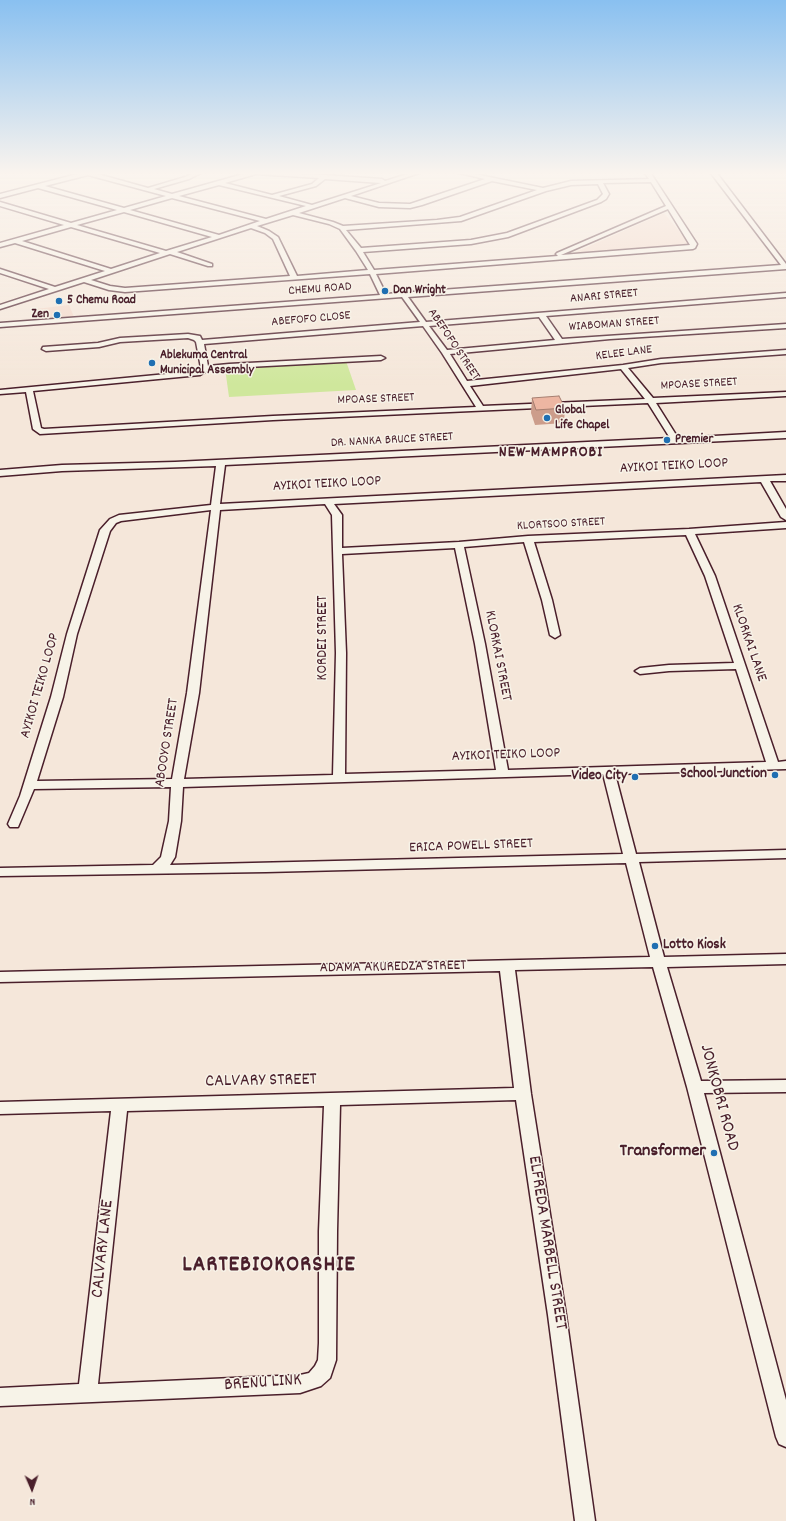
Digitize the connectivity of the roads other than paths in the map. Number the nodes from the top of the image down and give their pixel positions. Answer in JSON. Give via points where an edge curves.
{"nodes":[{"id":1,"x":22,"y":243,"type":"edge"},
{"id":2,"x":134,"y":243,"type":"edge"},
{"id":3,"x":197,"y":243,"type":"edge"},
{"id":4,"x":278,"y":243,"type":"edge"},
{"id":5,"x":354,"y":243,"type":"edge"},
{"id":6,"x":457,"y":243,"type":"edge"},
{"id":7,"x":584,"y":243,"type":"edge"},
{"id":8,"x":693,"y":243,"type":"edge"},
{"id":9,"x":767,"y":243,"type":"edge"},
{"id":10,"x":359,"y":250,"type":"junction"},
{"id":11,"x":168,"y":253,"type":"junction"},
{"id":12,"x":549,"y":258,"type":"junction"},
{"id":13,"x":210,"y":265,"type":"dead end"},
{"id":14,"x":785,"y":267,"type":"edge"},
{"id":15,"x":0,"y":271,"type":"edge"},
{"id":16,"x":111,"y":271,"type":"junction"},
{"id":17,"x":372,"y":272,"type":"junction"},
{"id":18,"x":294,"y":277,"type":"junction"},
{"id":19,"x":84,"y":280,"type":"junction"},
{"id":20,"x":55,"y":289,"type":"junction"},
{"id":21,"x":786,"y":295,"type":"edge"},
{"id":22,"x":404,"y":296,"type":"junction"},
{"id":23,"x":384,"y":297,"type":"junction"},
{"id":24,"x":0,"y":307,"type":"edge"},
{"id":25,"x":541,"y":314,"type":"junction"},
{"id":26,"x":423,"y":323,"type":"junction"},
{"id":27,"x":0,"y":325,"type":"edge"},
{"id":28,"x":786,"y":326,"type":"edge"},
{"id":29,"x":560,"y":341,"type":"junction"},
{"id":30,"x":200,"y":342,"type":"junction"},
{"id":31,"x":46,"y":349,"type":"dead end"},
{"id":32,"x":445,"y":352,"type":"junction"},
{"id":33,"x":786,"y":352,"type":"edge"},
{"id":34,"x":382,"y":358,"type":"dead end"},
{"id":35,"x":623,"y":367,"type":"junction"},
{"id":36,"x":205,"y":369,"type":"junction"},
{"id":37,"x":465,"y":384,"type":"junction"},
{"id":38,"x":29,"y":390,"type":"junction"},
{"id":39,"x":0,"y":392,"type":"edge"},
{"id":40,"x":786,"y":394,"type":"edge"},
{"id":41,"x":651,"y":401,"type":"junction"},
{"id":42,"x":481,"y":409,"type":"junction"},
{"id":43,"x":786,"y":435,"type":"edge"},
{"id":44,"x":676,"y":441,"type":"junction"},
{"id":45,"x":221,"y":462,"type":"junction"},
{"id":46,"x":0,"y":473,"type":"edge"},
{"id":47,"x":786,"y":478,"type":"edge"},
{"id":48,"x":764,"y":479,"type":"junction"},
{"id":49,"x":328,"y":502,"type":"junction"},
{"id":50,"x":215,"y":507,"type":"junction"},
{"id":51,"x":786,"y":517,"type":"edge"},
{"id":52,"x":786,"y":525,"type":"edge"},
{"id":53,"x":689,"y":532,"type":"junction"},
{"id":54,"x":528,"y":539,"type":"junction"},
{"id":55,"x":459,"y":545,"type":"junction"},
{"id":56,"x":337,"y":551,"type":"junction"},
{"id":57,"x":555,"y":635,"type":"dead end"},
{"id":58,"x":740,"y":666,"type":"junction"},
{"id":59,"x":640,"y":671,"type":"dead end"},
{"id":60,"x":773,"y":765,"type":"junction"},
{"id":61,"x":786,"y":765,"type":"edge"},
{"id":62,"x":608,"y":770,"type":"junction"},
{"id":63,"x":502,"y":773,"type":"junction"},
{"id":64,"x":339,"y":777,"type":"junction"},
{"id":65,"x":177,"y":783,"type":"junction"},
{"id":66,"x":29,"y":785,"type":"junction"},
{"id":67,"x":14,"y":824,"type":"dead end"},
{"id":68,"x":786,"y":854,"type":"edge"},
{"id":69,"x":632,"y":858,"type":"junction"},
{"id":70,"x":156,"y":869,"type":"junction"},
{"id":71,"x":0,"y":872,"type":"edge"},
{"id":72,"x":786,"y":959,"type":"edge"},
{"id":73,"x":658,"y":961,"type":"junction"},
{"id":74,"x":507,"y":966,"type":"junction"},
{"id":75,"x":0,"y":977,"type":"edge"},
{"id":76,"x":786,"y":1086,"type":"edge"},
{"id":77,"x":696,"y":1087,"type":"junction"},
{"id":78,"x":523,"y":1094,"type":"junction"},
{"id":79,"x":332,"y":1100,"type":"junction"},
{"id":80,"x":120,"y":1105,"type":"junction"},
{"id":81,"x":0,"y":1108,"type":"edge"},
{"id":82,"x":88,"y":1392,"type":"junction"},
{"id":83,"x":0,"y":1397,"type":"edge"},
{"id":84,"x":786,"y":1437,"type":"edge"},
{"id":85,"x":585,"y":1521,"type":"edge"}],
"edges":[{"from":1,"to":16,"type":"street"},
{"from":2,"to":11,"type":"street"},
{"from":3,"to":11,"type":"street"},
{"from":4,"to":18,"type":"street"},
{"from":5,"to":10,"type":"street"},
{"from":6,"to":10,"type":"street"},
{"from":7,"to":12,"type":"street"},
{"from":8,"to":12,"type":"street","via":[[693,247]]},
{"from":9,"to":14,"type":"street"},
{"from":10,"to":17,"type":"street"},
{"from":11,"to":13,"type":"street"},
{"from":11,"to":16,"type":"street"},
{"from":12,"to":17,"type":"street"},
{"from":14,"to":22,"type":"street","name":"CHEMU ROAD"},
{"from":15,"to":20,"type":"street"},
{"from":16,"to":19,"type":"street"},
{"from":17,"to":18,"type":"street"},
{"from":17,"to":23,"type":"street"},
{"from":18,"to":19,"type":"street","via":[[125,290]]},
{"from":19,"to":20,"type":"street"},
{"from":20,"to":24,"type":"street"},
{"from":21,"to":25,"type":"street","name":"ANARI STREET"},
{"from":22,"to":23,"type":"street","name":"CHEMU ROAD"},
{"from":22,"to":26,"type":"street","name":"ABEFOFO STREET"},
{"from":23,"to":27,"type":"street","name":"CHEMU ROAD"},
{"from":25,"to":26,"type":"street","name":"ANARI STREET"},
{"from":25,"to":29,"type":"street"},
{"from":26,"to":30,"type":"street","name":"ABEFOFO CLOSE"},
{"from":26,"to":32,"type":"street","name":"ABEFOFO STREET"},
{"from":28,"to":29,"type":"street","name":"WIABOMAN STREET"},
{"from":29,"to":32,"type":"street","name":"WIABOMAN STREET"},
{"from":30,"to":31,"type":"street","via":[[197,338],[180,336]]},
{"from":30,"to":36,"type":"street"},
{"from":32,"to":37,"type":"street","name":"ABEFOFO STREET"},
{"from":33,"to":35,"type":"street","name":"KELEE LANE"},
{"from":34,"to":36,"type":"street"},
{"from":35,"to":37,"type":"street","name":"KELEE LANE"},
{"from":35,"to":41,"type":"street"},
{"from":36,"to":38,"type":"street","via":[[200,373]]},
{"from":37,"to":42,"type":"street","name":"ABEFOFO STREET"},
{"from":38,"to":39,"type":"street"},
{"from":38,"to":42,"type":"street","name":"MPOASE STREET","via":[[37,429],[43,432]]},
{"from":40,"to":41,"type":"street","name":"MPOASE STREET"},
{"from":41,"to":42,"type":"street","name":"MPOASE STREET"},
{"from":41,"to":44,"type":"street"},
{"from":43,"to":44,"type":"street","name":"DR. NANKA BRUCE STREET"},
{"from":44,"to":45,"type":"street","name":"DR. NANKA BRUCE STREET"},
{"from":45,"to":46,"type":"street","name":"DR. NANKA BRUCE STREET"},
{"from":45,"to":50,"type":"street","name":"ABOOYO STREET"},
{"from":47,"to":48,"type":"street","name":"AYIKOI TEIKO LOOP"},
{"from":48,"to":49,"type":"street","name":"AYIKOI TEIKO LOOP"},
{"from":48,"to":51,"type":"street"},
{"from":49,"to":50,"type":"street","name":"AYIKOI TEIKO LOOP"},
{"from":49,"to":56,"type":"street","name":"KORDEI STREET","via":[[337,515]]},
{"from":50,"to":65,"type":"street","name":"ABOOYO STREET","via":[[193,692]]},
{"from":50,"to":66,"type":"street","name":"AYIKOI TEIKO LOOP","via":[[119,518],[113,520],[105,530]]},
{"from":52,"to":53,"type":"street","name":"KLORTSOO STREET"},
{"from":53,"to":54,"type":"street","name":"KLORTSOO STREET"},
{"from":53,"to":58,"type":"street","name":"KLORKAI LANE","via":[[710,576]]},
{"from":54,"to":55,"type":"street","name":"KLORTSOO STREET"},
{"from":54,"to":57,"type":"street"},
{"from":55,"to":56,"type":"street","name":"KLORTSOO STREET"},
{"from":55,"to":63,"type":"street","name":"KLORKAI STREET","via":[[480,644]]},
{"from":56,"to":64,"type":"street","name":"KORDEI STREET","via":[[341,653]]},
{"from":58,"to":59,"type":"street"},
{"from":58,"to":60,"type":"street","name":"KLORKAI LANE"},
{"from":60,"to":61,"type":"street","name":"AYIKOI TEIKO LOOP"},
{"from":60,"to":62,"type":"street","name":"AYIKOI TEIKO LOOP"},
{"from":62,"to":63,"type":"street","name":"AYIKOI TEIKO LOOP"},
{"from":62,"to":69,"type":"street","name":"JONKOBRI ROAD"},
{"from":63,"to":64,"type":"street","name":"AYIKOI TEIKO LOOP"},
{"from":64,"to":65,"type":"street","name":"AYIKOI TEIKO LOOP"},
{"from":65,"to":66,"type":"street","name":"AYIKOI TEIKO LOOP"},
{"from":65,"to":70,"type":"street","name":"ABOOYO STREET","via":[[175,822],[170,848],[165,862]]},
{"from":66,"to":67,"type":"street"},
{"from":68,"to":69,"type":"street","name":"ERICA POWELL STREET"},
{"from":69,"to":70,"type":"street","name":"ERICA POWELL STREET","via":[[259,869]]},
{"from":69,"to":73,"type":"street","name":"JONKOBRI ROAD"},
{"from":70,"to":71,"type":"street"},
{"from":72,"to":73,"type":"street","name":"ADAMA AKUREDZA STREET"},
{"from":73,"to":74,"type":"street","name":"ADAMA AKUREDZA STREET"},
{"from":73,"to":77,"type":"street","name":"JONKOBRI ROAD"},
{"from":74,"to":75,"type":"street","name":"ADAMA AKUREDZA STREET"},
{"from":74,"to":78,"type":"street","name":"ELFREDA MARBELL STREET"},
{"from":76,"to":77,"type":"street"},
{"from":77,"to":84,"type":"street","name":"JONKOBRI ROAD"},
{"from":78,"to":79,"type":"street","name":"CALVARY STREET"},
{"from":78,"to":85,"type":"street","name":"ELFREDA MARBELL STREET"},
{"from":79,"to":80,"type":"street","name":"CALVARY STREET"},
{"from":79,"to":82,"type":"street","name":"BRENU LINK","via":[[328,1360],[323,1372],[314,1380],[300,1384]]},
{"from":80,"to":81,"type":"street","name":"CALVARY STREET"},
{"from":80,"to":82,"type":"street","name":"CALVARY LANE"},
{"from":82,"to":83,"type":"street","name":"BRENU LINK"}]}
